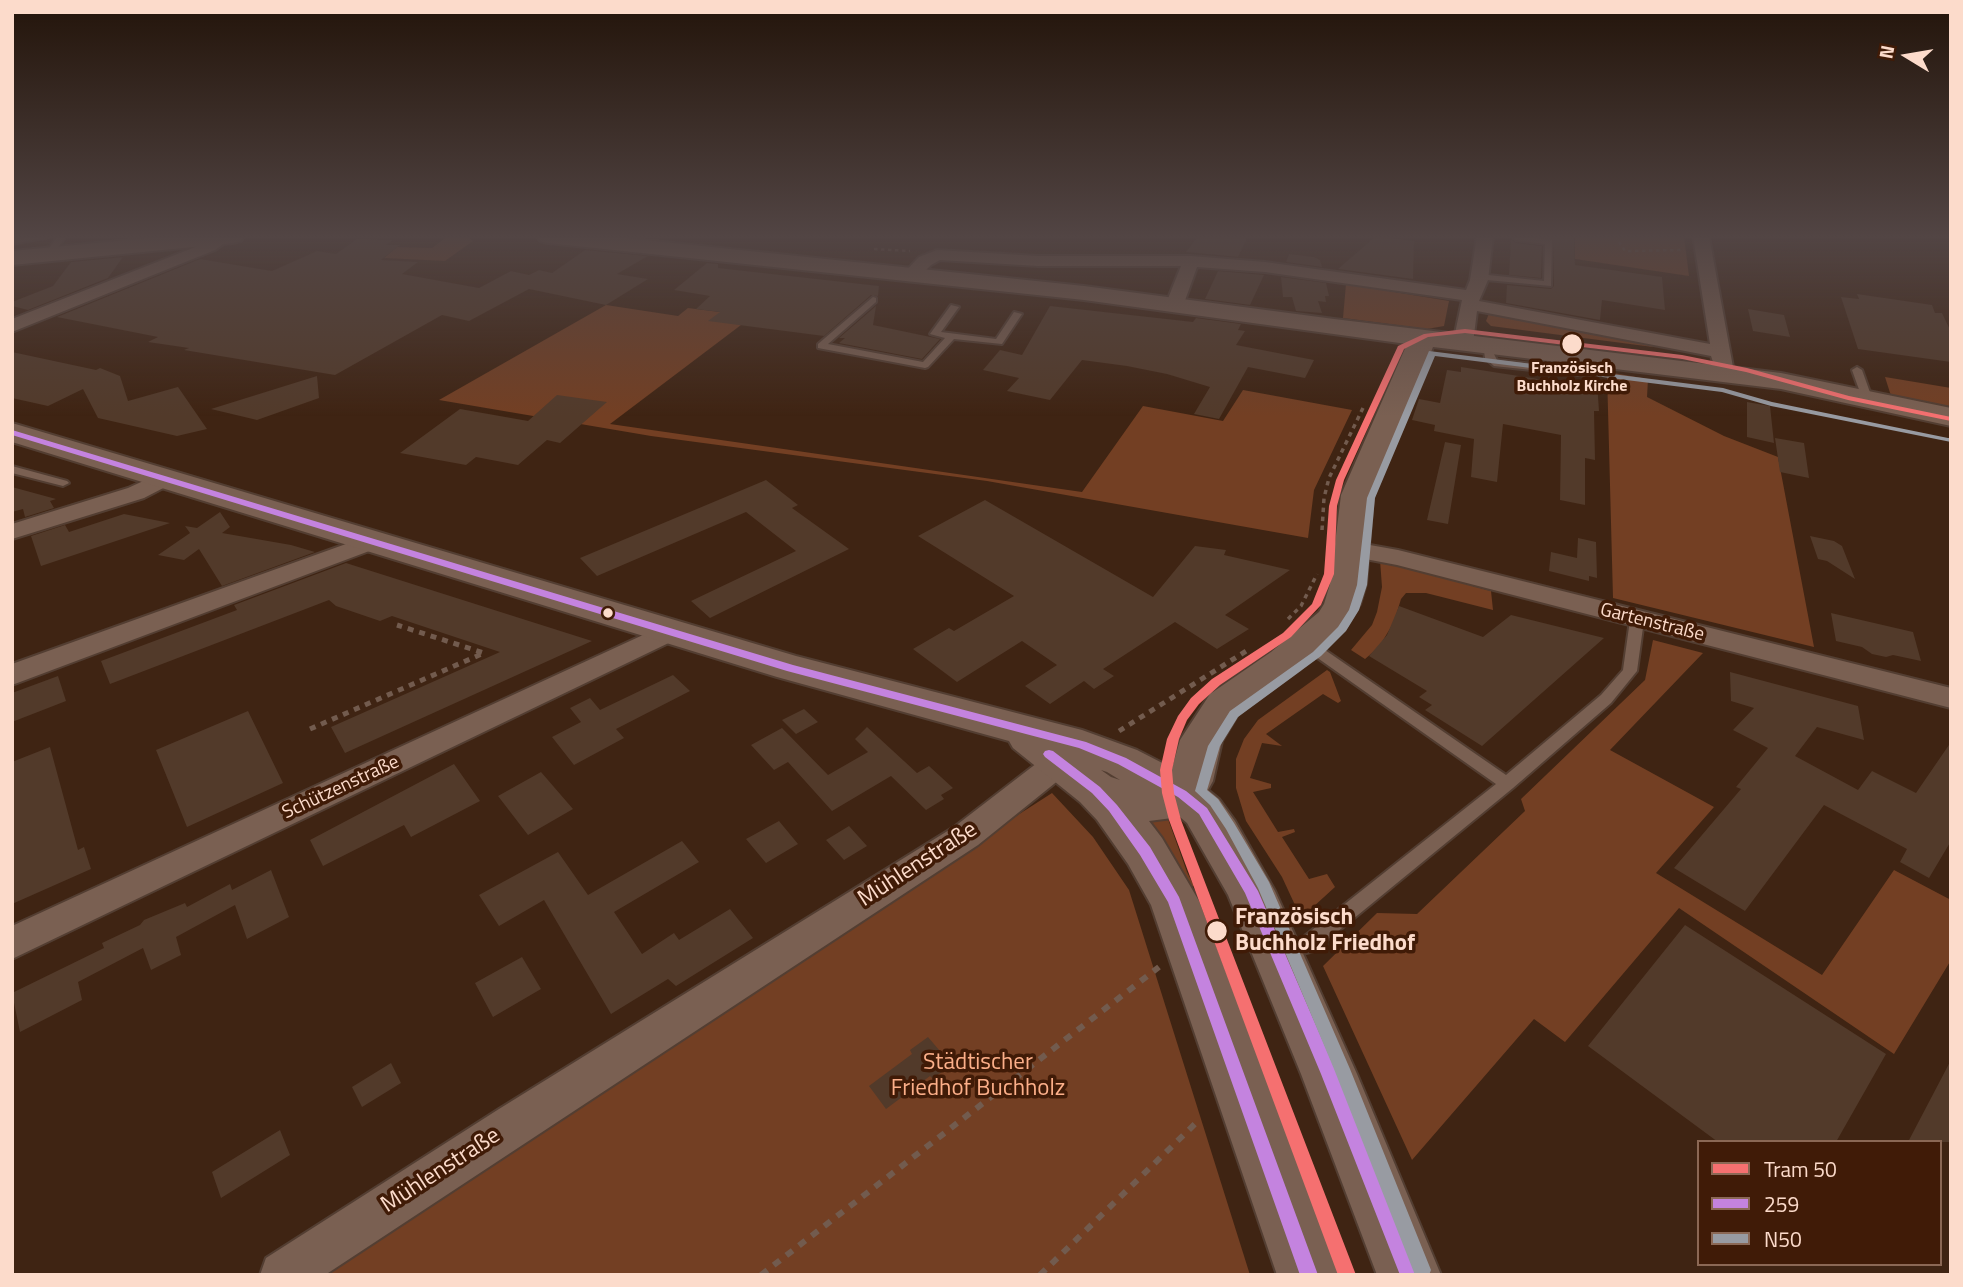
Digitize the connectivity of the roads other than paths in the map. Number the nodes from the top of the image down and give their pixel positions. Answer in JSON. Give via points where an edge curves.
{"nodes":[{"id":1,"x":87,"y":296,"type":"edge"},
{"id":2,"x":1090,"y":296,"type":"edge"},
{"id":3,"x":1178,"y":296,"type":"edge"},
{"id":4,"x":1446,"y":296,"type":"edge"},
{"id":5,"x":1472,"y":296,"type":"edge"},
{"id":6,"x":1708,"y":296,"type":"edge"},
{"id":7,"x":873,"y":300,"type":"dead end"},
{"id":8,"x":1471,"y":300,"type":"junction"},
{"id":9,"x":1174,"y":306,"type":"junction"},
{"id":10,"x":954,"y":307,"type":"dead end"},
{"id":11,"x":1017,"y":314,"type":"dead end"},
{"id":12,"x":12,"y":326,"type":"edge"},
{"id":13,"x":952,"y":336,"type":"junction"},
{"id":14,"x":1423,"y":338,"type":"junction"},
{"id":15,"x":1475,"y":344,"type":"junction"},
{"id":16,"x":1723,"y":364,"type":"junction"},
{"id":17,"x":1857,"y":370,"type":"dead end"},
{"id":18,"x":1867,"y":398,"type":"junction"},
{"id":19,"x":1951,"y":417,"type":"edge"},
{"id":20,"x":1951,"y":425,"type":"edge"},
{"id":21,"x":12,"y":432,"type":"edge"},
{"id":22,"x":12,"y":469,"type":"edge"},
{"id":23,"x":163,"y":479,"type":"junction"},
{"id":24,"x":63,"y":483,"type":"dead end"},
{"id":25,"x":12,"y":532,"type":"edge"},
{"id":26,"x":371,"y":542,"type":"junction"},
{"id":27,"x":1353,"y":550,"type":"junction"},
{"id":28,"x":1637,"y":620,"type":"junction"},
{"id":29,"x":669,"y":632,"type":"junction"},
{"id":30,"x":1297,"y":632,"type":"junction"},
{"id":31,"x":12,"y":675,"type":"edge"},
{"id":32,"x":1951,"y":698,"type":"edge"},
{"id":33,"x":1071,"y":753,"type":"junction"},
{"id":34,"x":1507,"y":783,"type":"junction"},
{"id":35,"x":1096,"y":790,"type":"junction"},
{"id":36,"x":1182,"y":794,"type":"junction"},
{"id":37,"x":12,"y":943,"type":"edge"},
{"id":38,"x":1278,"y":952,"type":"junction"},
{"id":39,"x":283,"y":1275,"type":"edge"},
{"id":40,"x":1310,"y":1275,"type":"edge"},
{"id":41,"x":1409,"y":1275,"type":"edge"}],
"edges":[{"from":1,"to":12,"type":"street"},
{"from":2,"to":9,"type":"main road"},
{"from":3,"to":9,"type":"street"},
{"from":4,"to":8,"type":"street"},
{"from":5,"to":8,"type":"street"},
{"from":6,"to":16,"type":"street"},
{"from":7,"to":13,"type":"lane","via":[[821,346],[925,365]]},
{"from":8,"to":15,"type":"street"},
{"from":8,"to":16,"type":"street"},
{"from":9,"to":14,"type":"main road"},
{"from":10,"to":13,"type":"lane","via":[[935,334]]},
{"from":11,"to":13,"type":"lane","via":[[999,342]]},
{"from":14,"to":15,"type":"main road"},
{"from":14,"to":27,"type":"main road","via":[[1357,495]]},
{"from":15,"to":16,"type":"main road","via":[[1591,359]]},
{"from":16,"to":18,"type":"main road"},
{"from":16,"to":20,"type":"main road","via":[[1774,390]]},
{"from":17,"to":18,"type":"lane"},
{"from":18,"to":19,"type":"main road"},
{"from":21,"to":23,"type":"main road"},
{"from":22,"to":24,"type":"lane"},
{"from":23,"to":25,"type":"street","via":[[136,493]]},
{"from":23,"to":26,"type":"main road"},
{"from":26,"to":29,"type":"main road"},
{"from":26,"to":31,"type":"street"},
{"from":27,"to":28,"type":"street","name":"Gartenstraße"},
{"from":27,"to":30,"type":"main road","via":[[1342,604],[1332,620]]},
{"from":28,"to":32,"type":"street","name":"Gartenstraße"},
{"from":28,"to":34,"type":"lane","via":[[1630,671],[1606,699]]},
{"from":29,"to":33,"type":"main road","via":[[1018,730]]},
{"from":29,"to":37,"type":"street","name":"Schützenstraße"},
{"from":30,"to":34,"type":"lane"},
{"from":30,"to":36,"type":"main road","via":[[1224,704],[1201,740],[1191,781]]},
{"from":33,"to":35,"type":"main road"},
{"from":33,"to":36,"type":"main road","via":[[1122,761]]},
{"from":33,"to":39,"type":"street","name":"Mühlenstraße","via":[[966,836]]},
{"from":34,"to":38,"type":"lane","via":[[1307,945]]},
{"from":35,"to":36,"type":"main road","via":[[1152,804],[1170,803]]},
{"from":35,"to":40,"type":"main road","via":[[1144,851],[1182,918]]},
{"from":36,"to":38,"type":"main road","via":[[1203,811],[1219,834]]},
{"from":38,"to":41,"type":"main road"}]}
